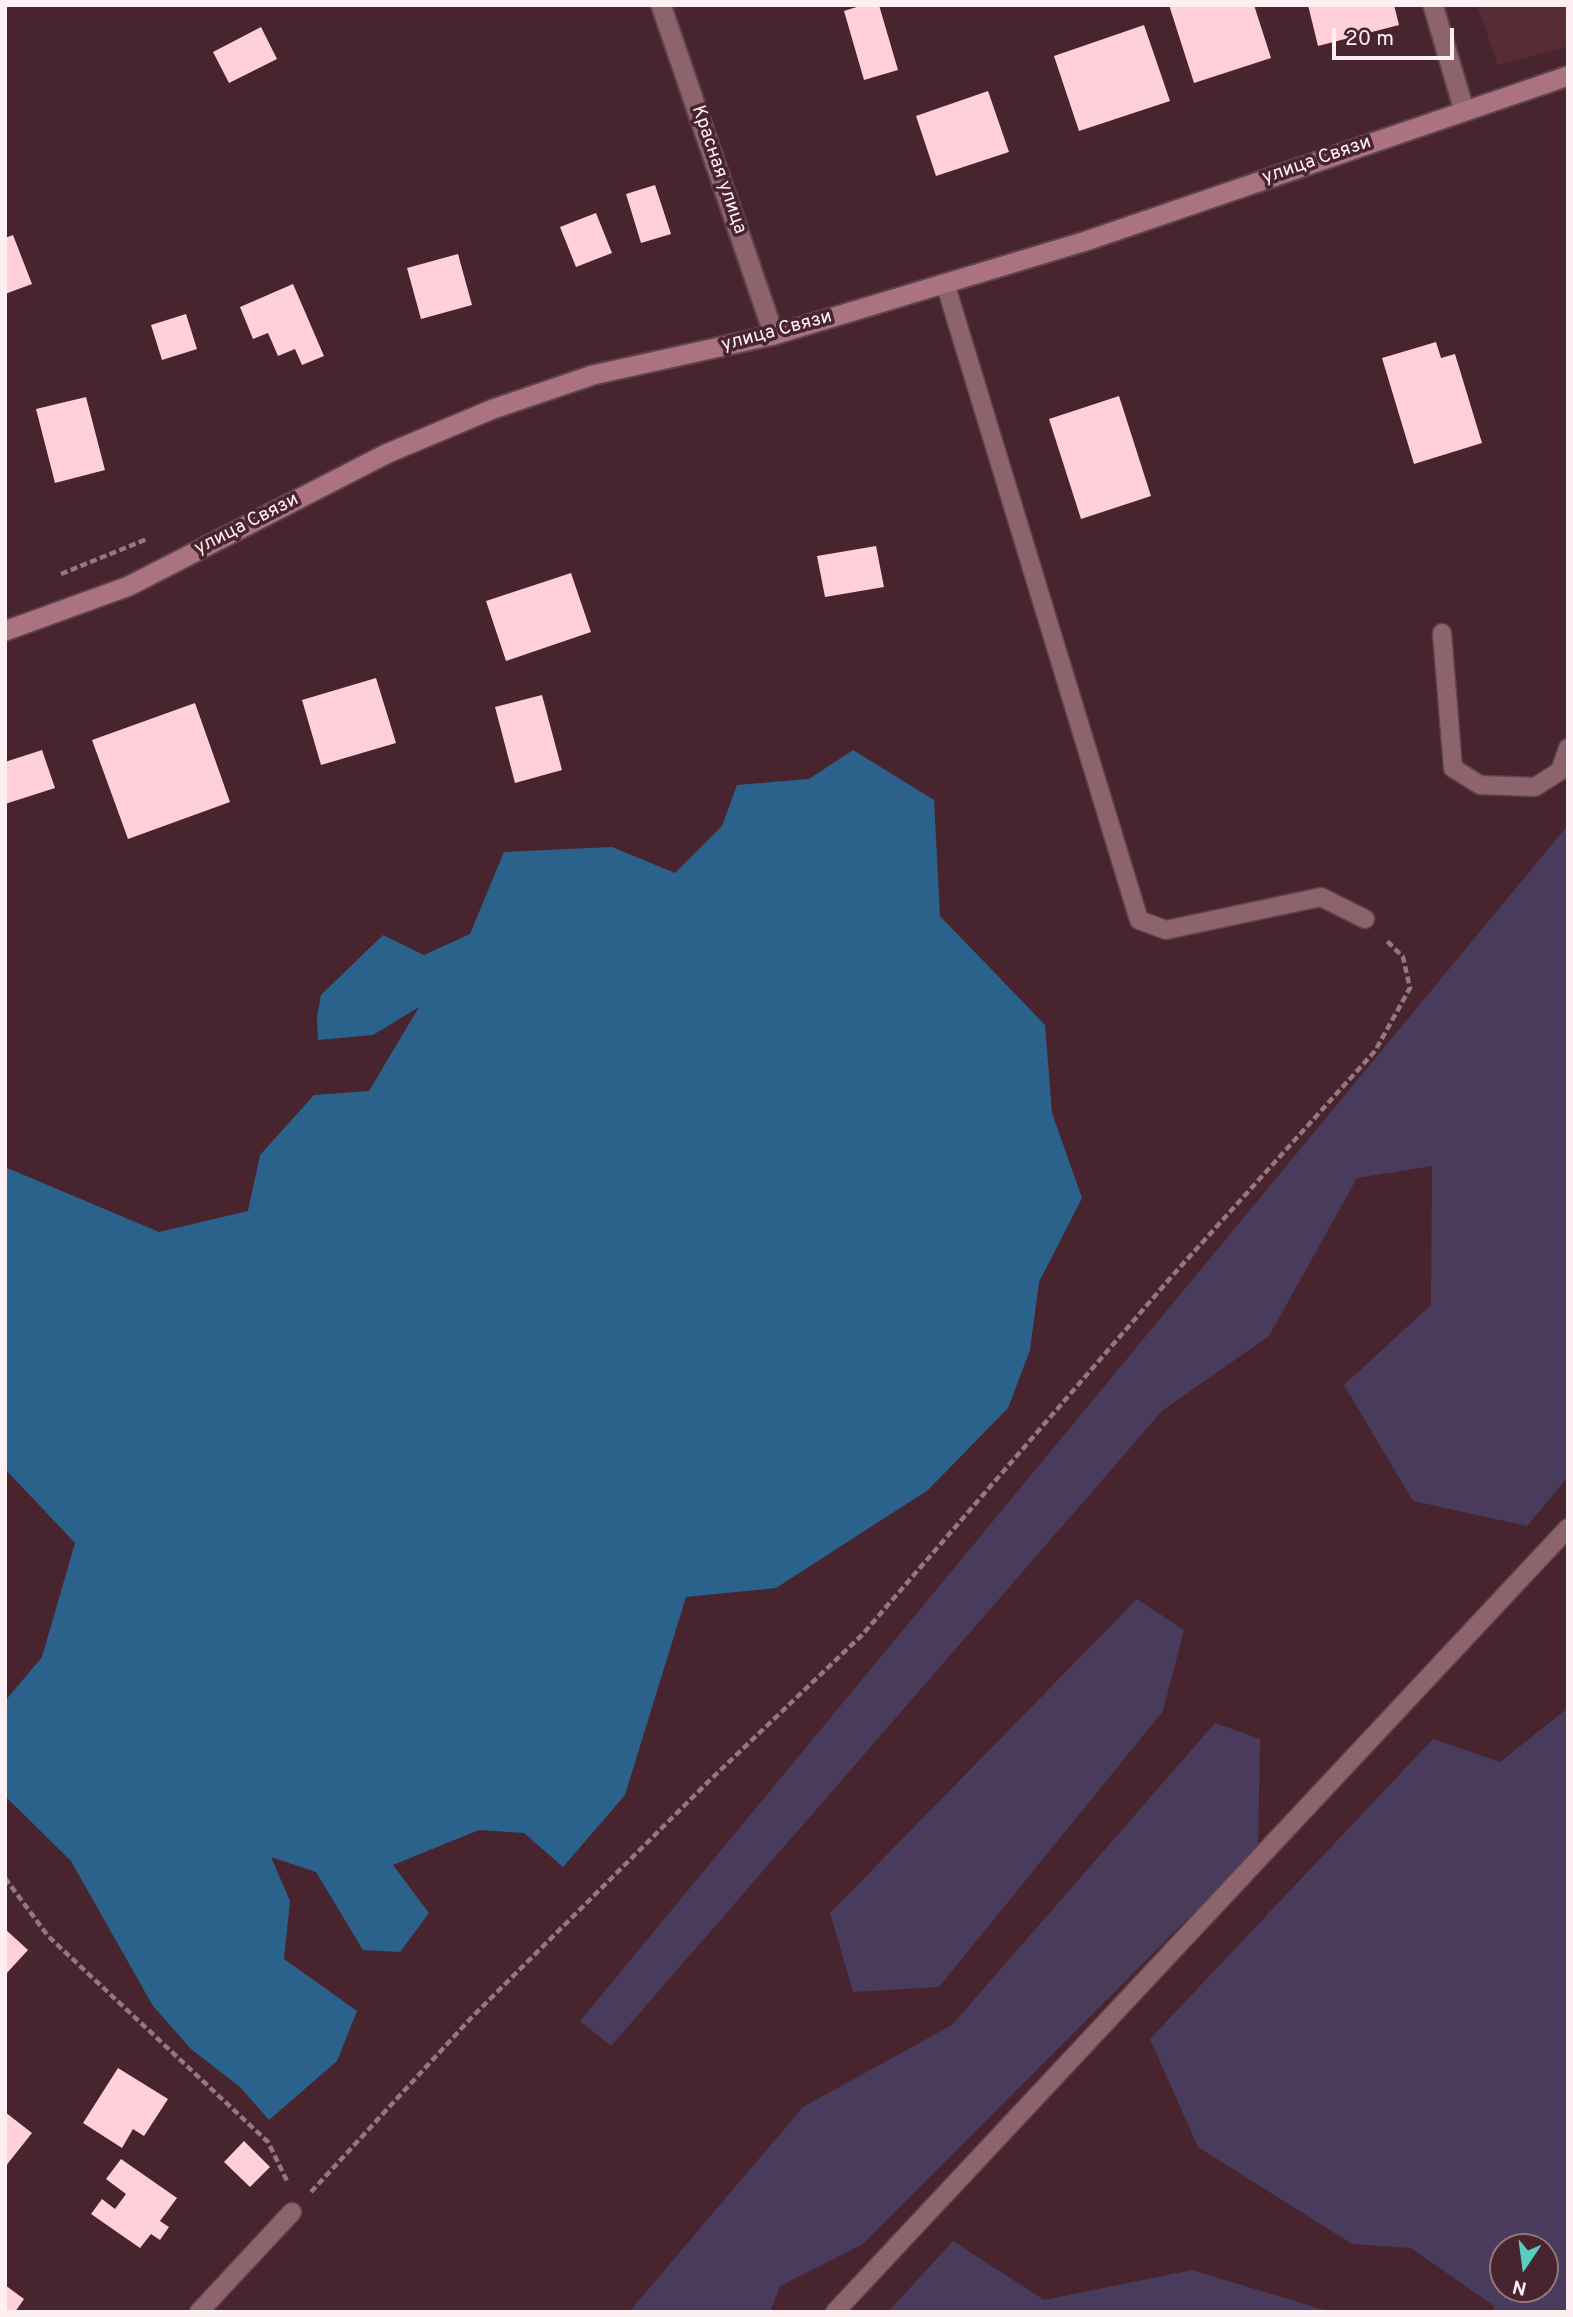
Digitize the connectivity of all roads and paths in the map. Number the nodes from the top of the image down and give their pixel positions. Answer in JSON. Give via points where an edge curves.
{"nodes":[{"id":1,"x":661,"y":5,"type":"edge"},
{"id":2,"x":1433,"y":5,"type":"edge"},
{"id":3,"x":1568,"y":76,"type":"edge"},
{"id":4,"x":1464,"y":110,"type":"junction"},
{"id":5,"x":945,"y":283,"type":"junction"},
{"id":6,"x":774,"y":335,"type":"junction"},
{"id":7,"x":5,"y":631,"type":"edge"},
{"id":8,"x":1442,"y":633,"type":"dead end"},
{"id":9,"x":1568,"y":748,"type":"edge"},
{"id":10,"x":1365,"y":919,"type":"joint"},
{"id":11,"x":1568,"y":1528,"type":"edge"},
{"id":12,"x":5,"y":1878,"type":"edge"},
{"id":13,"x":292,"y":2212,"type":"junction"},
{"id":14,"x":199,"y":2312,"type":"edge"},
{"id":15,"x":835,"y":2312,"type":"edge"}],
"edges":[{"from":1,"to":6,"type":"street","name":"Красная улица"},
{"from":2,"to":4,"type":"street"},
{"from":3,"to":4,"type":"main road","name":"улица Связи"},
{"from":4,"to":5,"type":"main road","name":"улица Связи","via":[[1086,241]]},
{"from":5,"to":6,"type":"main road","name":"улица Связи"},
{"from":5,"to":10,"type":"lane","via":[[1139,920],[1166,930],[1321,897]]},
{"from":6,"to":7,"type":"main road","name":"улица Связи","via":[[593,375],[493,409],[386,454],[129,586]]},
{"from":8,"to":9,"type":"lane","via":[[1453,768],[1480,785],[1535,788],[1560,771]]},
{"from":10,"to":13,"type":"path","via":[[1403,957],[1410,988],[1375,1051],[1173,1275],[862,1635],[472,2017]]},
{"from":11,"to":15,"type":"lane"},
{"from":12,"to":13,"type":"path","via":[[48,1936],[268,2142],[288,2179]]},
{"from":13,"to":14,"type":"lane"}]}
